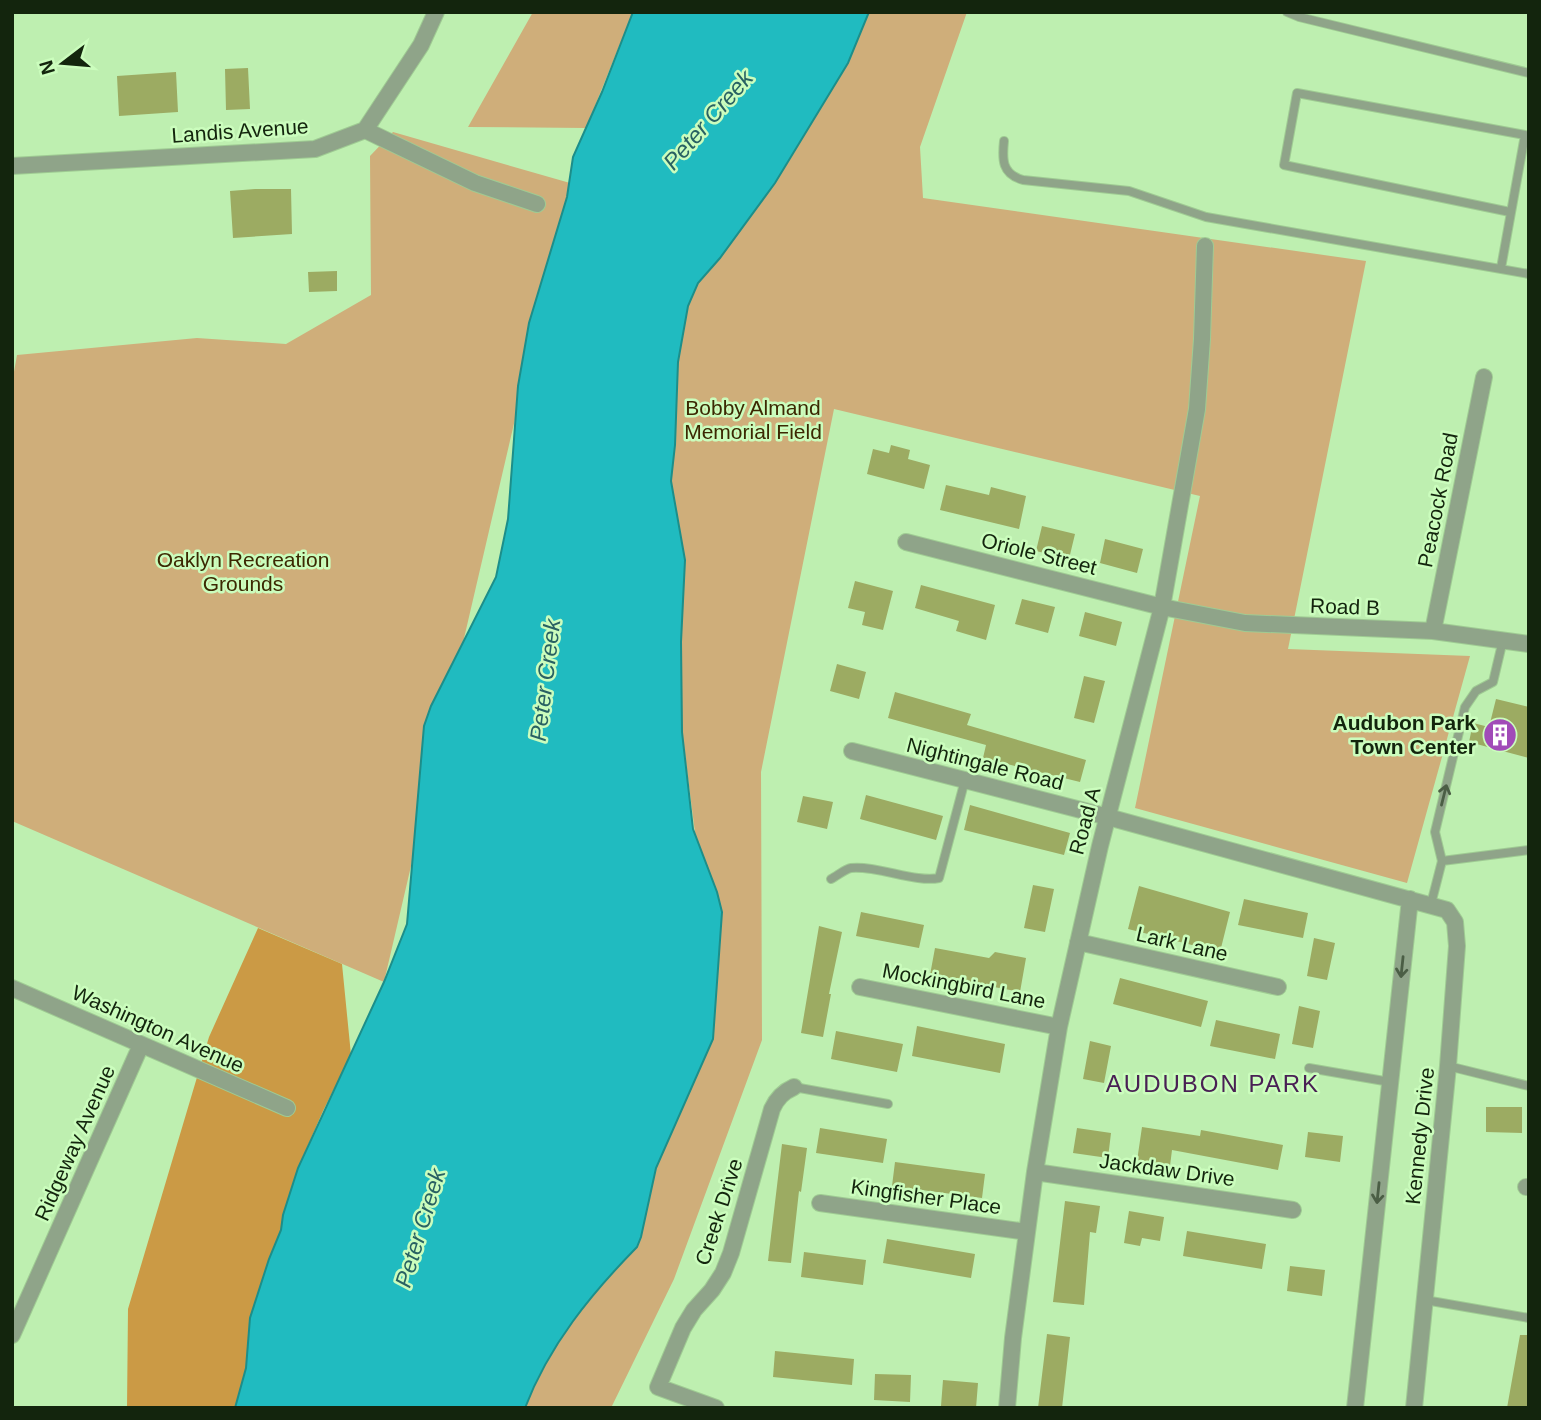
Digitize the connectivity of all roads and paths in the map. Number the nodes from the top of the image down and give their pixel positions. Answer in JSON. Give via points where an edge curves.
{"nodes":[{"id":1,"x":436,"y":12,"type":"edge"},
{"id":2,"x":1287,"y":12,"type":"edge"},
{"id":3,"x":1529,"y":73,"type":"edge"},
{"id":4,"x":365,"y":130,"type":"junction"},
{"id":5,"x":1004,"y":141,"type":"dead end"},
{"id":6,"x":12,"y":166,"type":"edge"},
{"id":7,"x":537,"y":204,"type":"dead end"},
{"id":8,"x":1510,"y":212,"type":"junction"},
{"id":9,"x":1205,"y":246,"type":"dead end"},
{"id":10,"x":1500,"y":268,"type":"junction"},
{"id":11,"x":1529,"y":274,"type":"edge"},
{"id":12,"x":1484,"y":377,"type":"dead end"},
{"id":13,"x":906,"y":542,"type":"dead end"},
{"id":14,"x":1162,"y":607,"type":"junction"},
{"id":15,"x":1433,"y":631,"type":"junction"},
{"id":16,"x":1503,"y":640,"type":"junction"},
{"id":17,"x":1529,"y":644,"type":"edge"},
{"id":18,"x":852,"y":751,"type":"dead end"},
{"id":19,"x":965,"y":780,"type":"junction"},
{"id":20,"x":1108,"y":817,"type":"junction"},
{"id":21,"x":1529,"y":850,"type":"edge"},
{"id":22,"x":1441,"y":861,"type":"junction"},
{"id":23,"x":831,"y":879,"type":"dead end"},
{"id":24,"x":1410,"y":899,"type":"junction"},
{"id":25,"x":1431,"y":904,"type":"junction"},
{"id":26,"x":1077,"y":942,"type":"junction"},
{"id":27,"x":860,"y":986,"type":"dead end"},
{"id":28,"x":1278,"y":987,"type":"dead end"},
{"id":29,"x":12,"y":988,"type":"edge"},
{"id":30,"x":1059,"y":1027,"type":"junction"},
{"id":31,"x":141,"y":1045,"type":"junction"},
{"id":32,"x":1448,"y":1066,"type":"junction"},
{"id":33,"x":1309,"y":1068,"type":"dead end"},
{"id":34,"x":1390,"y":1082,"type":"junction"},
{"id":35,"x":1529,"y":1086,"type":"edge"},
{"id":36,"x":794,"y":1087,"type":"joint"},
{"id":37,"x":888,"y":1104,"type":"dead end"},
{"id":38,"x":287,"y":1108,"type":"dead end"},
{"id":39,"x":1035,"y":1172,"type":"junction"},
{"id":40,"x":820,"y":1203,"type":"dead end"},
{"id":41,"x":1293,"y":1210,"type":"dead end"},
{"id":42,"x":1027,"y":1232,"type":"junction"},
{"id":43,"x":1425,"y":1300,"type":"junction"},
{"id":44,"x":1529,"y":1318,"type":"edge"},
{"id":45,"x":12,"y":1335,"type":"edge"},
{"id":46,"x":716,"y":1408,"type":"edge"},
{"id":47,"x":1007,"y":1408,"type":"edge"},
{"id":48,"x":1355,"y":1408,"type":"edge"},
{"id":49,"x":1413,"y":1408,"type":"edge"}],
"edges":[{"from":1,"to":4,"type":"street","via":[[421,45]]},
{"from":2,"to":3,"type":"lane"},
{"from":4,"to":6,"type":"street","name":"Landis Avenue","via":[[315,149]]},
{"from":4,"to":7,"type":"street","via":[[475,183]]},
{"from":5,"to":10,"type":"lane","via":[[1005,169],[1023,180],[1129,191],[1206,217]]},
{"from":8,"to":8,"type":"lane","via":[[1525,135],[1297,93],[1284,164]]},
{"from":8,"to":10,"type":"lane"},
{"from":9,"to":14,"type":"street","name":"Road A","via":[[1197,409]]},
{"from":10,"to":11,"type":"lane"},
{"from":12,"to":15,"type":"street","name":"Peacock Road"},
{"from":13,"to":14,"type":"street","name":"Oriole Street"},
{"from":14,"to":15,"type":"street","name":"Road B","via":[[1245,623]]},
{"from":14,"to":20,"type":"street","name":"Road A"},
{"from":15,"to":16,"type":"street","name":"Road B"},
{"from":16,"to":17,"type":"street","name":"Road B"},
{"from":22,"to":16,"type":"lane","one_way":true,"via":[[1435,832],[1465,707],[1476,691],[1493,682]]},
{"from":18,"to":19,"type":"street","name":"Nightingale Road"},
{"from":19,"to":20,"type":"street","name":"Nightingale Road"},
{"from":19,"to":23,"type":"lane","via":[[939,878],[850,868]]},
{"from":20,"to":24,"type":"street","name":"Kennedy Drive"},
{"from":20,"to":26,"type":"street","name":"Road A"},
{"from":21,"to":22,"type":"lane"},
{"from":22,"to":25,"type":"lane"},
{"from":24,"to":25,"type":"street","name":"Kennedy Drive"},
{"from":24,"to":34,"type":"street","name":"Kennedy Drive","one_way":true},
{"from":25,"to":32,"type":"street","name":"Kennedy Drive","via":[[1447,910],[1457,932]]},
{"from":26,"to":28,"type":"street","name":"Lark Lane"},
{"from":26,"to":30,"type":"street","name":"Road A"},
{"from":27,"to":30,"type":"street","name":"Mockingbird Lane"},
{"from":29,"to":31,"type":"street","name":"Washington Avenue"},
{"from":30,"to":39,"type":"street","name":"Road A"},
{"from":31,"to":38,"type":"street","name":"Washington Avenue"},
{"from":31,"to":45,"type":"street","name":"Ridgeway Avenue"},
{"from":32,"to":35,"type":"lane"},
{"from":32,"to":43,"type":"street","name":"Kennedy Drive"},
{"from":33,"to":34,"type":"lane"},
{"from":34,"to":48,"type":"street","name":"Kennedy Drive","one_way":true},
{"from":36,"to":37,"type":"lane"},
{"from":36,"to":46,"type":"street","name":"Creek Drive","via":[[785,1091],[772,1109],[723,1273],[683,1328],[658,1387]]},
{"from":39,"to":41,"type":"street","name":"Jackdaw Drive"},
{"from":39,"to":42,"type":"street","name":"Road A"},
{"from":40,"to":42,"type":"street","name":"Kingfisher Place"},
{"from":42,"to":47,"type":"street","name":"Road A"},
{"from":43,"to":44,"type":"lane"},
{"from":43,"to":49,"type":"street","name":"Kennedy Drive"}]}
